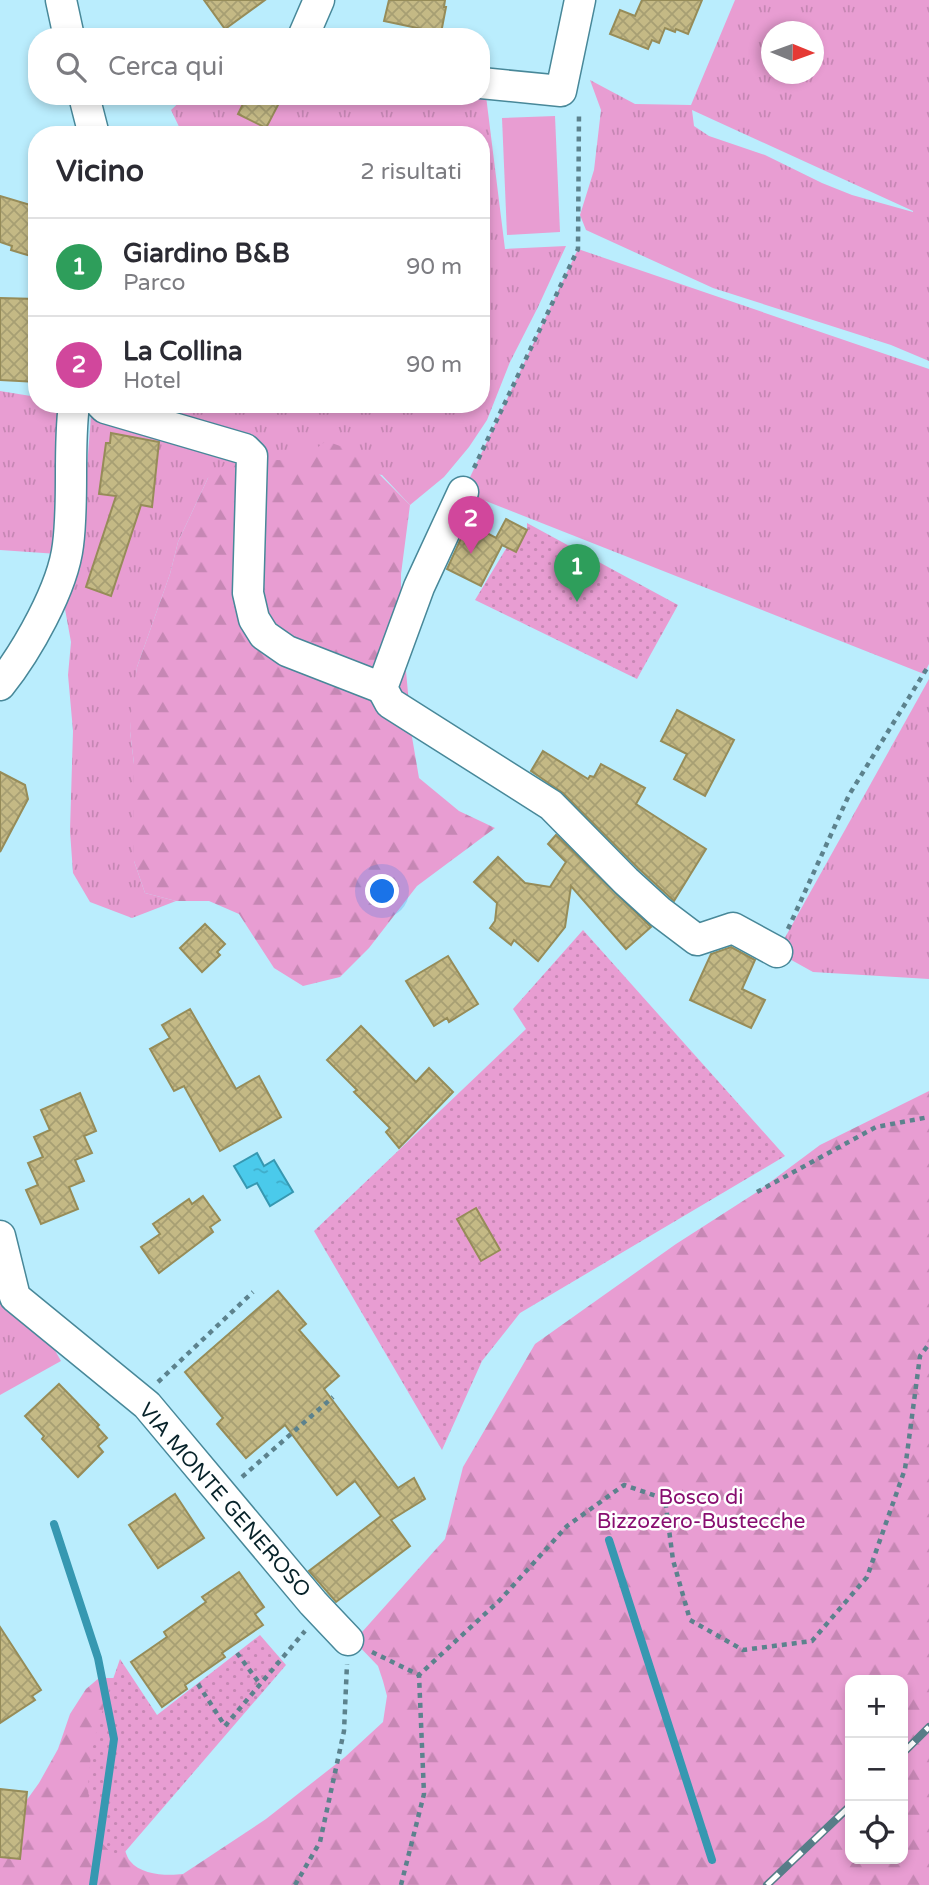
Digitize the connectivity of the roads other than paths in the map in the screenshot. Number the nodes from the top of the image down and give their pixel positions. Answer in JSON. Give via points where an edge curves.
{"nodes":[{"id":1,"x":61,"y":0,"type":"edge"},
{"id":2,"x":319,"y":0,"type":"edge"},
{"id":3,"x":580,"y":0,"type":"edge"},
{"id":4,"x":67,"y":28,"type":"edge"},
{"id":5,"x":307,"y":28,"type":"edge"},
{"id":6,"x":490,"y":84,"type":"edge"},
{"id":7,"x":86,"y":105,"type":"edge"},
{"id":8,"x":92,"y":126,"type":"edge"},
{"id":9,"x":73,"y":413,"type":"edge"},
{"id":10,"x":122,"y":413,"type":"edge"},
{"id":11,"x":463,"y":492,"type":"road end"},
{"id":12,"x":0,"y":685,"type":"edge"},
{"id":13,"x":382,"y":688,"type":"junction"},
{"id":14,"x":777,"y":953,"type":"road end"},
{"id":15,"x":0,"y":1236,"type":"edge"},
{"id":16,"x":348,"y":1640,"type":"road end"}],
"edges":[{"from":1,"to":4,"type":"street"},
{"from":2,"to":5,"type":"street"},
{"from":3,"to":6,"type":"street","via":[[561,91]]},
{"from":7,"to":8,"type":"street"},
{"from":9,"to":12,"type":"street","via":[[68,546],[59,582],[18,662]]},
{"from":10,"to":13,"type":"street","via":[[245,449],[252,456],[248,593],[254,619],[264,635],[287,651]]},
{"from":11,"to":13,"type":"street","via":[[419,587]]},
{"from":13,"to":14,"type":"street","via":[[390,703],[551,806],[626,881],[697,940],[733,928]]},
{"from":15,"to":16,"type":"street","name":"VIA MONTE GENEROSO","via":[[15,1297],[140,1399]]}]}
